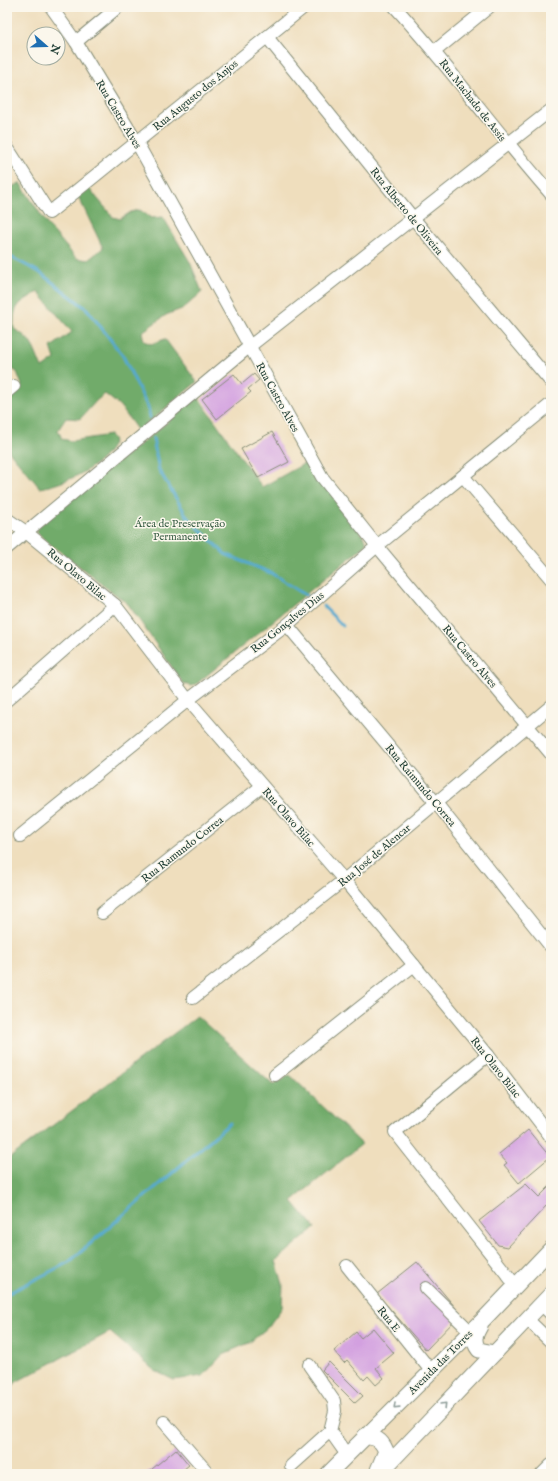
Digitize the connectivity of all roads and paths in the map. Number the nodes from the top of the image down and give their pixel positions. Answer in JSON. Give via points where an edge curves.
{"nodes":[{"id":1,"x":51,"y":7,"type":"edge"},
{"id":2,"x":118,"y":7,"type":"edge"},
{"id":3,"x":304,"y":7,"type":"edge"},
{"id":4,"x":395,"y":7,"type":"edge"},
{"id":5,"x":489,"y":7,"type":"edge"},
{"id":6,"x":267,"y":37,"type":"junction"},
{"id":7,"x":76,"y":42,"type":"junction"},
{"id":8,"x":435,"y":51,"type":"junction"},
{"id":9,"x":551,"y":110,"type":"edge"},
{"id":10,"x":136,"y":142,"type":"junction"},
{"id":11,"x":508,"y":145,"type":"junction"},
{"id":12,"x":7,"y":147,"type":"edge"},
{"id":13,"x":551,"y":194,"type":"edge"},
{"id":14,"x":413,"y":218,"type":"junction"},
{"id":15,"x":250,"y":346,"type":"junction"},
{"id":16,"x":551,"y":382,"type":"edge"},
{"id":17,"x":551,"y":404,"type":"edge"},
{"id":18,"x":463,"y":476,"type":"junction"},
{"id":19,"x":7,"y":519,"type":"edge"},
{"id":20,"x":26,"y":532,"type":"junction"},
{"id":21,"x":377,"y":546,"type":"junction"},
{"id":22,"x":7,"y":548,"type":"edge"},
{"id":23,"x":551,"y":579,"type":"edge"},
{"id":24,"x":115,"y":606,"type":"junction"},
{"id":25,"x":287,"y":625,"type":"junction"},
{"id":26,"x":7,"y":700,"type":"edge"},
{"id":27,"x":188,"y":700,"type":"junction"},
{"id":28,"x":551,"y":706,"type":"edge"},
{"id":29,"x":528,"y":725,"type":"junction"},
{"id":30,"x":551,"y":754,"type":"edge"},
{"id":31,"x":262,"y":786,"type":"junction"},
{"id":32,"x":436,"y":803,"type":"junction"},
{"id":33,"x":20,"y":836,"type":"dead end"},
{"id":34,"x":344,"y":880,"type":"junction"},
{"id":35,"x":102,"y":912,"type":"dead end"},
{"id":36,"x":551,"y":947,"type":"edge"},
{"id":37,"x":414,"y":965,"type":"junction"},
{"id":38,"x":193,"y":998,"type":"dead end"},
{"id":39,"x":488,"y":1055,"type":"junction"},
{"id":40,"x":275,"y":1075,"type":"dead end"},
{"id":41,"x":551,"y":1137,"type":"edge"},
{"id":42,"x":551,"y":1249,"type":"edge"},
{"id":43,"x":347,"y":1266,"type":"dead end"},
{"id":44,"x":516,"y":1286,"type":"junction"},
{"id":45,"x":426,"y":1288,"type":"dead end"},
{"id":46,"x":548,"y":1304,"type":"edge"},
{"id":47,"x":527,"y":1319,"type":"junction"},
{"id":48,"x":483,"y":1320,"type":"junction"},
{"id":49,"x":471,"y":1332,"type":"junction"},
{"id":50,"x":551,"y":1342,"type":"edge"},
{"id":51,"x":494,"y":1353,"type":"junction"},
{"id":52,"x":309,"y":1365,"type":"dead end"},
{"id":53,"x":432,"y":1372,"type":"junction"},
{"id":54,"x":164,"y":1422,"type":"dead end"},
{"id":55,"x":330,"y":1431,"type":"junction"},
{"id":56,"x":365,"y":1436,"type":"junction"},
{"id":57,"x":346,"y":1455,"type":"junction"},
{"id":58,"x":551,"y":1465,"type":"edge"},
{"id":59,"x":291,"y":1466,"type":"dead end"},
{"id":60,"x":209,"y":1474,"type":"edge"},
{"id":61,"x":328,"y":1474,"type":"edge"},
{"id":62,"x":375,"y":1474,"type":"edge"},
{"id":63,"x":379,"y":1474,"type":"edge"},
{"id":64,"x":542,"y":1474,"type":"edge"}],
"edges":[{"from":1,"to":7,"type":"street","name":"Rua Castro Alves"},
{"from":2,"to":7,"type":"street"},
{"from":3,"to":6,"type":"street","name":"Rua Augusto dos Anjos"},
{"from":4,"to":8,"type":"street","name":"Rua Machado de Assis"},
{"from":5,"to":8,"type":"street"},
{"from":6,"to":10,"type":"street","name":"Rua Augusto dos Anjos"},
{"from":6,"to":14,"type":"street","name":"Rua Alberto de Oliveira"},
{"from":7,"to":10,"type":"street","name":"Rua Castro Alves"},
{"from":8,"to":11,"type":"street","name":"Rua Machado de Assis"},
{"from":9,"to":11,"type":"street"},
{"from":10,"to":12,"type":"street","name":"Rua Augusto dos Anjos","via":[[49,213]]},
{"from":10,"to":15,"type":"street","name":"Rua Castro Alves"},
{"from":11,"to":13,"type":"street","name":"Rua Machado de Assis"},
{"from":11,"to":14,"type":"street"},
{"from":14,"to":15,"type":"street"},
{"from":14,"to":16,"type":"street","name":"Rua Alberto de Oliveira"},
{"from":15,"to":20,"type":"street"},
{"from":15,"to":21,"type":"street","name":"Rua Castro Alves","via":[[322,477]]},
{"from":17,"to":18,"type":"street","name":"Rua Gonçalves Dias"},
{"from":18,"to":21,"type":"street","name":"Rua Gonçalves Dias"},
{"from":18,"to":23,"type":"street"},
{"from":19,"to":20,"type":"street","name":"Rua Olavo Bilac"},
{"from":20,"to":22,"type":"street"},
{"from":20,"to":24,"type":"street","name":"Rua Olavo Bilac"},
{"from":21,"to":25,"type":"street","name":"Rua Gonçalves Dias"},
{"from":21,"to":29,"type":"street","name":"Rua Castro Alves"},
{"from":24,"to":26,"type":"street"},
{"from":24,"to":27,"type":"street","name":"Rua Olavo Bilac"},
{"from":25,"to":27,"type":"street","name":"Rua Gonçalves Dias"},
{"from":25,"to":32,"type":"street","name":"Rua Raimundo Correa"},
{"from":27,"to":31,"type":"street","name":"Rua Olavo Bilac"},
{"from":27,"to":33,"type":"street","name":"Rua Gonçalves Dias"},
{"from":28,"to":29,"type":"street","name":"Rua José de Alencar"},
{"from":29,"to":30,"type":"street","name":"Rua Castro Alves"},
{"from":29,"to":32,"type":"street","name":"Rua José de Alencar"},
{"from":31,"to":34,"type":"street","name":"Rua Olavo Bilac"},
{"from":31,"to":35,"type":"street","name":"Rua Ramundo Correa"},
{"from":32,"to":34,"type":"street","name":"Rua José de Alencar"},
{"from":32,"to":36,"type":"street","name":"Rua Raimundo Correa"},
{"from":34,"to":37,"type":"street","name":"Rua Olavo Bilac"},
{"from":34,"to":38,"type":"street","name":"Rua José de Alencar"},
{"from":37,"to":39,"type":"street","name":"Rua Olavo Bilac"},
{"from":37,"to":40,"type":"street"},
{"from":39,"to":41,"type":"street","name":"Rua Olavo Bilac"},
{"from":39,"to":44,"type":"street","via":[[395,1132]]},
{"from":42,"to":44,"type":"main road","name":"Avenida das Torres"},
{"from":43,"to":53,"type":"street","name":"Rua E"},
{"from":44,"to":48,"type":"main road","name":"Avenida das Torres"},
{"from":45,"to":49,"type":"street"},
{"from":46,"to":47,"type":"main road"},
{"from":47,"to":50,"type":"street"},
{"from":47,"to":51,"type":"main road"},
{"from":48,"to":49,"type":"main road","name":"Avenida das Torres"},
{"from":48,"to":51,"type":"main road","via":[[474,1345],[479,1350]]},
{"from":49,"to":53,"type":"main road","name":"Avenida das Torres"},
{"from":63,"to":51,"type":"main road","one_way":true},
{"from":52,"to":55,"type":"street","via":[[334,1401]]},
{"from":53,"to":56,"type":"main road","name":"Avenida das Torres","one_way":true},
{"from":54,"to":60,"type":"street"},
{"from":55,"to":57,"type":"street"},
{"from":55,"to":59,"type":"street"},
{"from":56,"to":57,"type":"main road","name":"Avenida das Torres"},
{"from":56,"to":62,"type":"main road","via":[[382,1441],[386,1450],[381,1466]]},
{"from":57,"to":61,"type":"main road","name":"Avenida das Torres"},
{"from":58,"to":64,"type":"street"}]}
